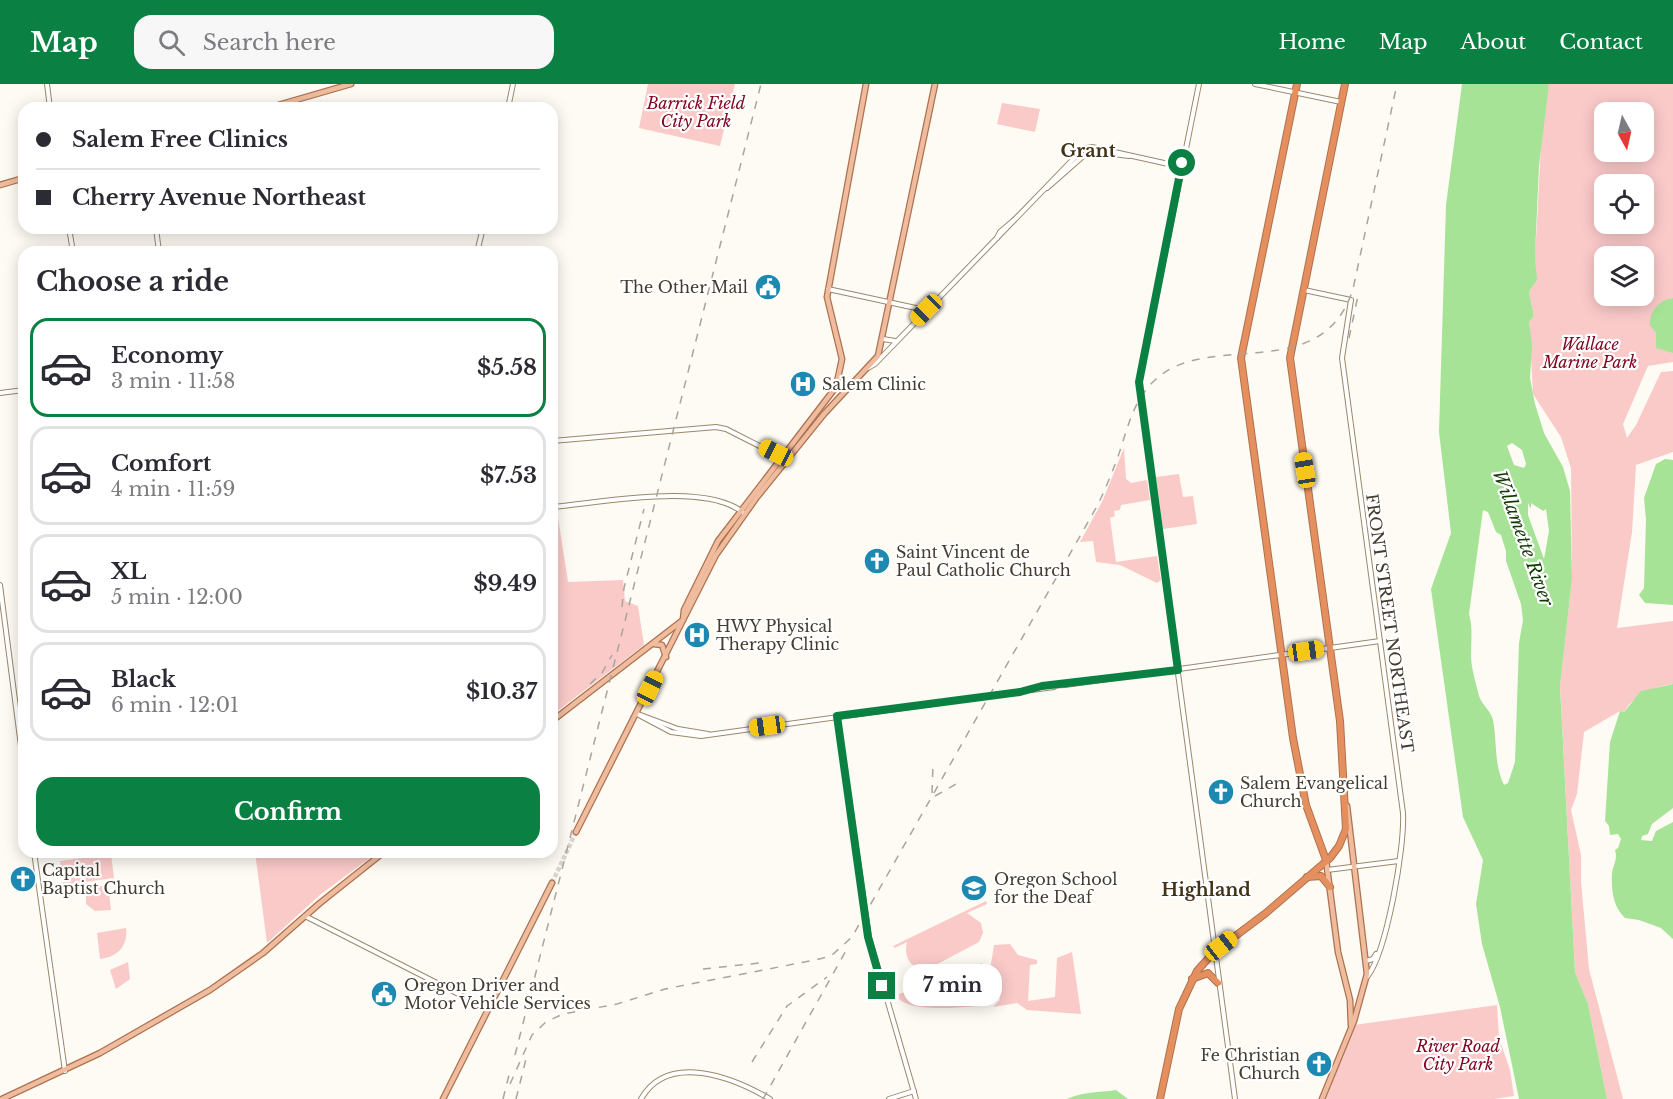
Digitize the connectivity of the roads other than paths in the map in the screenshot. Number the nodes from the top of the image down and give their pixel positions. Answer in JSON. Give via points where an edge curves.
{"nodes":[{"id":1,"x":47,"y":84,"type":"edge"},
{"id":2,"x":351,"y":84,"type":"edge"},
{"id":3,"x":513,"y":84,"type":"edge"},
{"id":4,"x":867,"y":84,"type":"edge"},
{"id":5,"x":934,"y":84,"type":"edge"},
{"id":6,"x":1199,"y":84,"type":"edge"},
{"id":7,"x":1255,"y":84,"type":"edge"},
{"id":8,"x":1297,"y":84,"type":"edge"},
{"id":9,"x":1345,"y":84,"type":"edge"},
{"id":10,"x":1296,"y":92,"type":"junction"},
{"id":11,"x":49,"y":102,"type":"edge"},
{"id":12,"x":289,"y":102,"type":"edge"},
{"id":13,"x":508,"y":102,"type":"edge"},
{"id":14,"x":1341,"y":102,"type":"junction"},
{"id":15,"x":1129,"y":156,"type":"junction"},
{"id":16,"x":1182,"y":167,"type":"junction"},
{"id":17,"x":18,"y":180,"type":"edge"},
{"id":18,"x":0,"y":185,"type":"edge"},
{"id":19,"x":1046,"y":188,"type":"junction"},
{"id":20,"x":828,"y":289,"type":"junction"},
{"id":21,"x":1303,"y":289,"type":"junction"},
{"id":22,"x":890,"y":302,"type":"junction"},
{"id":23,"x":926,"y":310,"type":"junction"},
{"id":24,"x":883,"y":339,"type":"junction"},
{"id":25,"x":896,"y":341,"type":"junction"},
{"id":26,"x":868,"y":368,"type":"junction"},
{"id":27,"x":18,"y":391,"type":"edge"},
{"id":28,"x":0,"y":393,"type":"edge"},
{"id":29,"x":818,"y":417,"type":"junction"},
{"id":30,"x":558,"y":440,"type":"edge"},
{"id":31,"x":784,"y":458,"type":"junction"},
{"id":32,"x":558,"y":506,"type":"edge"},
{"id":33,"x":743,"y":512,"type":"junction"},
{"id":34,"x":0,"y":585,"type":"edge"},
{"id":35,"x":683,"y":620,"type":"junction"},
{"id":36,"x":1380,"y":641,"type":"junction"},
{"id":37,"x":653,"y":645,"type":"junction"},
{"id":38,"x":1330,"y":648,"type":"junction"},
{"id":39,"x":1282,"y":655,"type":"junction"},
{"id":40,"x":666,"y":657,"type":"junction"},
{"id":41,"x":1178,"y":670,"type":"junction"},
{"id":42,"x":637,"y":714,"type":"junction"},
{"id":43,"x":558,"y":716,"type":"edge"},
{"id":44,"x":837,"y":716,"type":"junction"},
{"id":45,"x":18,"y":724,"type":"edge"},
{"id":46,"x":1346,"y":804,"type":"junction"},
{"id":47,"x":576,"y":832,"type":"tunnel mouth"},
{"id":48,"x":35,"y":858,"type":"edge"},
{"id":49,"x":376,"y":858,"type":"edge"},
{"id":50,"x":1326,"y":860,"type":"junction"},
{"id":51,"x":1399,"y":861,"type":"junction"},
{"id":52,"x":1354,"y":866,"type":"junction"},
{"id":53,"x":1327,"y":870,"type":"junction"},
{"id":54,"x":1306,"y":878,"type":"junction"},
{"id":55,"x":552,"y":883,"type":"tunnel mouth"},
{"id":56,"x":1330,"y":887,"type":"junction"},
{"id":57,"x":304,"y":916,"type":"junction"},
{"id":58,"x":1379,"y":948,"type":"junction"},
{"id":59,"x":1214,"y":952,"type":"junction"},
{"id":60,"x":1366,"y":961,"type":"junction"},
{"id":61,"x":1367,"y":978,"type":"junction"},
{"id":62,"x":1192,"y":979,"type":"junction"},
{"id":63,"x":1218,"y":983,"type":"junction"},
{"id":64,"x":488,"y":1009,"type":"junction"},
{"id":65,"x":1351,"y":1025,"type":"junction"},
{"id":66,"x":65,"y":1071,"type":"junction"},
{"id":67,"x":914,"y":1091,"type":"junction"},
{"id":68,"x":2,"y":1099,"type":"edge"},
{"id":69,"x":443,"y":1099,"type":"edge"},
{"id":70,"x":641,"y":1099,"type":"edge"},
{"id":71,"x":771,"y":1099,"type":"edge"},
{"id":72,"x":889,"y":1099,"type":"edge"},
{"id":73,"x":916,"y":1099,"type":"edge"},
{"id":74,"x":1160,"y":1099,"type":"edge"},
{"id":75,"x":1235,"y":1099,"type":"edge"},
{"id":76,"x":1323,"y":1099,"type":"edge"}],
"edges":[{"from":1,"to":11,"type":"street"},
{"from":2,"to":12,"type":"main road"},
{"from":3,"to":13,"type":"street"},
{"from":4,"to":20,"type":"main road"},
{"from":5,"to":22,"type":"main road"},
{"from":6,"to":16,"type":"street"},
{"from":7,"to":10,"type":"street"},
{"from":8,"to":10,"type":"highway"},
{"from":9,"to":14,"type":"highway"},
{"from":10,"to":14,"type":"street"},
{"from":10,"to":39,"type":"highway","via":[[1241,358]]},
{"from":14,"to":21,"type":"highway"},
{"from":15,"to":16,"type":"street"},
{"from":15,"to":19,"type":"street","via":[[1089,151]]},
{"from":15,"to":19,"type":"street","via":[[1086,147]]},
{"from":16,"to":41,"type":"street","via":[[1139,382]]},
{"from":17,"to":18,"type":"main road"},
{"from":19,"to":23,"type":"street"},
{"from":20,"to":22,"type":"street"},
{"from":20,"to":29,"type":"main road","via":[[828,308],[842,358],[839,379]]},
{"from":21,"to":36,"type":"street","name":"FRONT STREET NORTHEAST","via":[[1351,300],[1342,358]]},
{"from":21,"to":38,"type":"highway","via":[[1290,361]]},
{"from":22,"to":23,"type":"street"},
{"from":22,"to":24,"type":"main road"},
{"from":23,"to":25,"type":"street"},
{"from":24,"to":25,"type":"street"},
{"from":24,"to":26,"type":"main road","via":[[878,356]]},
{"from":25,"to":26,"type":"street"},
{"from":26,"to":29,"type":"main road"},
{"from":27,"to":28,"type":"street"},
{"from":29,"to":31,"type":"main road"},
{"from":29,"to":31,"type":"main road","via":[[807,435]]},
{"from":30,"to":31,"type":"street","via":[[716,427]]},
{"from":31,"to":33,"type":"main road"},
{"from":32,"to":33,"type":"street","via":[[676,495],[729,503]]},
{"from":33,"to":35,"type":"main road"},
{"from":34,"to":45,"type":"street"},
{"from":35,"to":37,"type":"main road"},
{"from":35,"to":40,"type":"main road"},
{"from":36,"to":38,"type":"street"},
{"from":36,"to":51,"type":"street","name":"FRONT STREET NORTHEAST","via":[[1403,813]]},
{"from":37,"to":40,"type":"main road","via":[[662,645]]},
{"from":37,"to":43,"type":"main road"},
{"from":38,"to":39,"type":"street"},
{"from":38,"to":46,"type":"highway"},
{"from":39,"to":41,"type":"street"},
{"from":39,"to":50,"type":"highway","via":[[1305,796]]},
{"from":40,"to":42,"type":"main road"},
{"from":41,"to":44,"type":"street"},
{"from":41,"to":59,"type":"street"},
{"from":42,"to":44,"type":"street","via":[[678,734],[695,737]]},
{"from":42,"to":47,"type":"main road"},
{"from":44,"to":67,"type":"street","via":[[868,937]]},
{"from":46,"to":50,"type":"highway","via":[[1345,834]]},
{"from":46,"to":52,"type":"main road"},
{"from":48,"to":66,"type":"street"},
{"from":49,"to":57,"type":"main road"},
{"from":50,"to":53,"type":"main road"},
{"from":50,"to":54,"type":"highway"},
{"from":51,"to":52,"type":"street"},
{"from":51,"to":58,"type":"street","name":"FRONT STREET NORTHEAST"},
{"from":52,"to":53,"type":"street"},
{"from":52,"to":60,"type":"main road"},
{"from":53,"to":56,"type":"main road"},
{"from":54,"to":56,"type":"highway","via":[[1321,876]]},
{"from":54,"to":59,"type":"highway"},
{"from":55,"to":64,"type":"main road"},
{"from":56,"to":65,"type":"main road"},
{"from":57,"to":64,"type":"street"},
{"from":57,"to":66,"type":"main road","via":[[263,953],[203,994]]},
{"from":58,"to":60,"type":"street","name":"FRONT STREET NORTHEAST","via":[[1373,959]]},
{"from":58,"to":61,"type":"street","name":"FRONT STREET NORTHEAST"},
{"from":59,"to":62,"type":"highway"},
{"from":59,"to":63,"type":"street"},
{"from":60,"to":61,"type":"main road","name":"FRONT STREET NORTHEAST"},
{"from":61,"to":65,"type":"main road","name":"FRONT STREET NORTHEAST"},
{"from":62,"to":63,"type":"highway","via":[[1208,973]]},
{"from":62,"to":74,"type":"highway","via":[[1177,1018]]},
{"from":63,"to":75,"type":"street"},
{"from":64,"to":69,"type":"main road"},
{"from":65,"to":76,"type":"main road","name":"FRONT STREET NORTHEAST"},
{"from":66,"to":68,"type":"main road"},
{"from":67,"to":72,"type":"street"},
{"from":67,"to":73,"type":"street"},
{"from":70,"to":71,"type":"street","via":[[661,1078],[686,1072],[730,1079]]}]}
